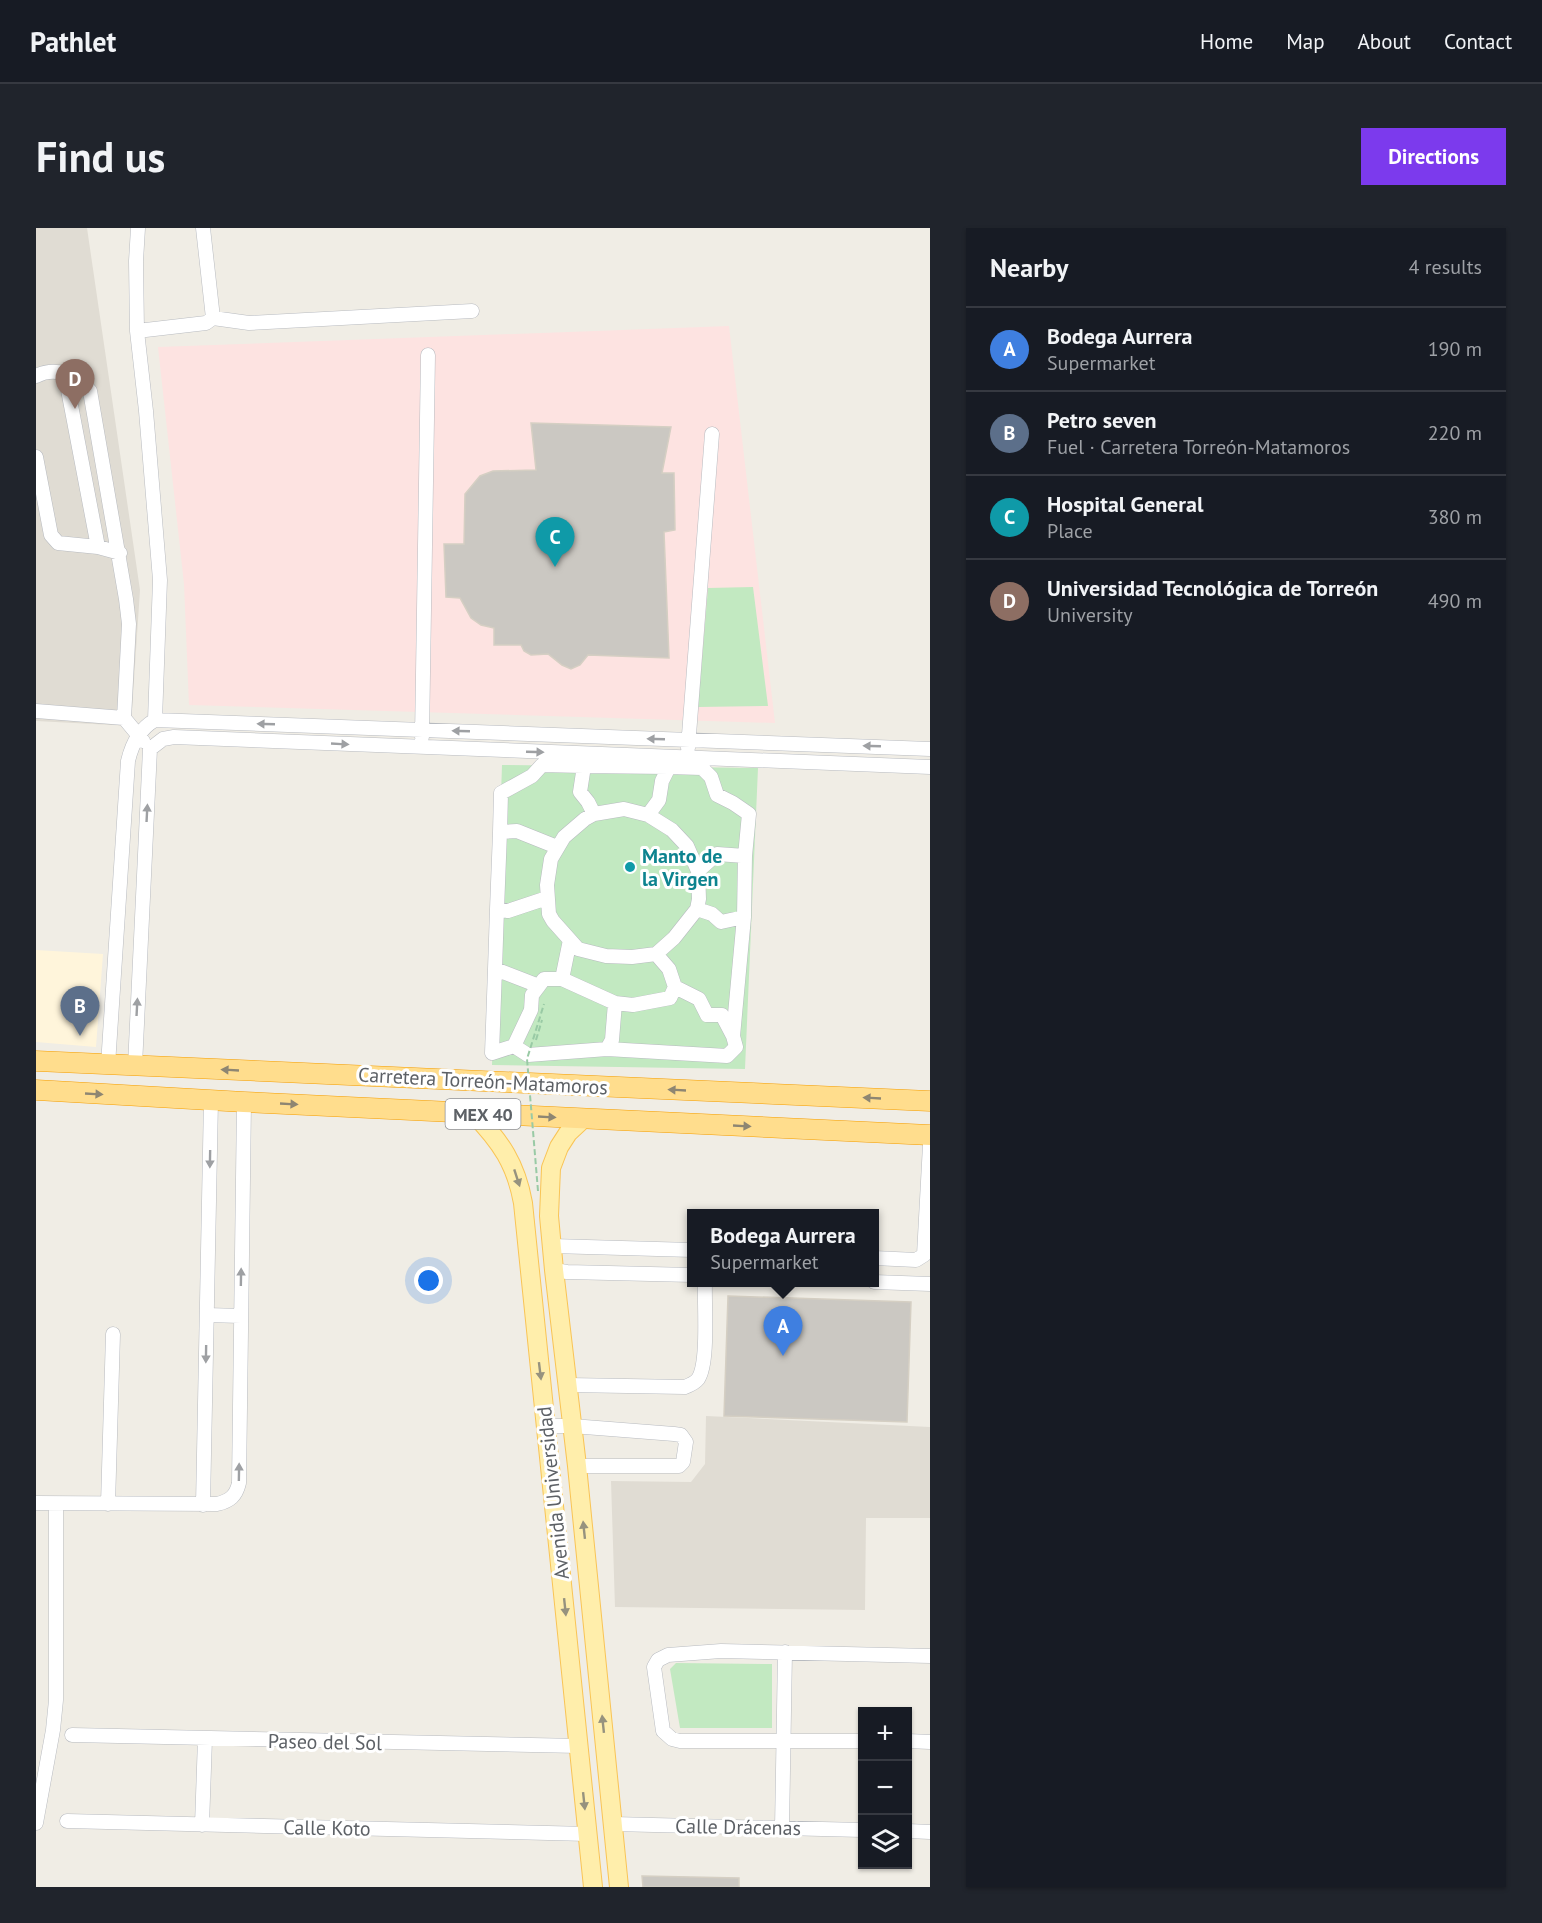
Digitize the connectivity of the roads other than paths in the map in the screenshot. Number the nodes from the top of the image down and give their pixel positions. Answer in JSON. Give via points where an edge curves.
{"nodes":[{"id":1,"x":138,"y":228,"type":"edge"},
{"id":2,"x":203,"y":228,"type":"edge"},
{"id":3,"x":472,"y":311,"type":"dead end"},
{"id":4,"x":213,"y":318,"type":"junction"},
{"id":5,"x":137,"y":331,"type":"junction"},
{"id":6,"x":429,"y":355,"type":"dead end"},
{"id":7,"x":65,"y":374,"type":"junction"},
{"id":8,"x":36,"y":375,"type":"edge"},
{"id":9,"x":712,"y":434,"type":"dead end"},
{"id":10,"x":36,"y":457,"type":"edge"},
{"id":11,"x":98,"y":546,"type":"junction"},
{"id":12,"x":120,"y":553,"type":"junction"},
{"id":13,"x":36,"y":711,"type":"edge"},
{"id":14,"x":124,"y":718,"type":"junction"},
{"id":15,"x":155,"y":720,"type":"junction"},
{"id":16,"x":422,"y":730,"type":"junction"},
{"id":17,"x":138,"y":735,"type":"junction"},
{"id":18,"x":570,"y":736,"type":"junction"},
{"id":19,"x":688,"y":740,"type":"junction"},
{"id":20,"x":421,"y":748,"type":"junction"},
{"id":21,"x":150,"y":749,"type":"junction"},
{"id":22,"x":930,"y":749,"type":"edge"},
{"id":23,"x":569,"y":753,"type":"junction"},
{"id":24,"x":687,"y":759,"type":"junction"},
{"id":25,"x":585,"y":766,"type":"junction"},
{"id":26,"x":669,"y":767,"type":"junction"},
{"id":27,"x":930,"y":767,"type":"edge"},
{"id":28,"x":594,"y":814,"type":"junction"},
{"id":29,"x":648,"y":815,"type":"junction"},
{"id":30,"x":500,"y":832,"type":"junction"},
{"id":31,"x":557,"y":847,"type":"junction"},
{"id":32,"x":745,"y":856,"type":"junction"},
{"id":33,"x":698,"y":871,"type":"junction"},
{"id":34,"x":547,"y":898,"type":"junction"},
{"id":35,"x":497,"y":909,"type":"junction"},
{"id":36,"x":697,"y":909,"type":"junction"},
{"id":37,"x":744,"y":917,"type":"junction"},
{"id":38,"x":570,"y":940,"type":"junction"},
{"id":39,"x":656,"y":954,"type":"junction"},
{"id":40,"x":495,"y":969,"type":"junction"},
{"id":41,"x":562,"y":979,"type":"junction"},
{"id":42,"x":539,"y":986,"type":"junction"},
{"id":43,"x":675,"y":987,"type":"junction"},
{"id":44,"x":615,"y":1003,"type":"junction"},
{"id":45,"x":733,"y":1036,"type":"junction"},
{"id":46,"x":514,"y":1046,"type":"junction"},
{"id":47,"x":607,"y":1049,"type":"junction"},
{"id":48,"x":36,"y":1061,"type":"edge"},
{"id":49,"x":108,"y":1065,"type":"junction"},
{"id":50,"x":135,"y":1066,"type":"junction"},
{"id":51,"x":36,"y":1090,"type":"edge"},
{"id":52,"x":211,"y":1100,"type":"junction"},
{"id":53,"x":930,"y":1101,"type":"edge"},
{"id":54,"x":244,"y":1102,"type":"junction"},
{"id":55,"x":472,"y":1113,"type":"junction"},
{"id":56,"x":583,"y":1119,"type":"junction"},
{"id":57,"x":930,"y":1135,"type":"edge"},
{"id":58,"x":930,"y":1145,"type":"edge"},
{"id":59,"x":552,"y":1246,"type":"junction"},
{"id":60,"x":687,"y":1250,"type":"edge"},
{"id":61,"x":879,"y":1258,"type":"edge"},
{"id":62,"x":925,"y":1259,"type":"edge"},
{"id":63,"x":554,"y":1270,"type":"junction"},
{"id":64,"x":687,"y":1275,"type":"edge"},
{"id":65,"x":879,"y":1282,"type":"edge"},
{"id":66,"x":930,"y":1284,"type":"edge"},
{"id":67,"x":705,"y":1287,"type":"edge"},
{"id":68,"x":559,"y":1302,"type":"junction"},
{"id":69,"x":533,"y":1304,"type":"junction"},
{"id":70,"x":207,"y":1315,"type":"junction"},
{"id":71,"x":241,"y":1316,"type":"junction"},
{"id":72,"x":113,"y":1334,"type":"dead end"},
{"id":73,"x":567,"y":1385,"type":"junction"},
{"id":74,"x":547,"y":1426,"type":"junction"},
{"id":75,"x":572,"y":1426,"type":"junction"},
{"id":76,"x":578,"y":1466,"type":"junction"},
{"id":77,"x":36,"y":1503,"type":"edge"},
{"id":78,"x":56,"y":1504,"type":"junction"},
{"id":79,"x":108,"y":1504,"type":"junction"},
{"id":80,"x":203,"y":1505,"type":"junction"},
{"id":81,"x":785,"y":1652,"type":"junction"},
{"id":82,"x":930,"y":1656,"type":"edge"},
{"id":83,"x":72,"y":1735,"type":"dead end"},
{"id":84,"x":205,"y":1739,"type":"junction"},
{"id":85,"x":783,"y":1739,"type":"junction"},
{"id":86,"x":858,"y":1741,"type":"edge"},
{"id":87,"x":912,"y":1741,"type":"edge"},
{"id":88,"x":930,"y":1742,"type":"edge"},
{"id":89,"x":579,"y":1746,"type":"junction"},
{"id":90,"x":67,"y":1821,"type":"dead end"},
{"id":91,"x":36,"y":1823,"type":"edge"},
{"id":92,"x":613,"y":1824,"type":"junction"},
{"id":93,"x":202,"y":1825,"type":"junction"},
{"id":94,"x":782,"y":1829,"type":"junction"},
{"id":95,"x":858,"y":1830,"type":"edge"},
{"id":96,"x":912,"y":1831,"type":"edge"},
{"id":97,"x":930,"y":1832,"type":"edge"},
{"id":98,"x":588,"y":1834,"type":"junction"},
{"id":99,"x":593,"y":1887,"type":"edge"},
{"id":100,"x":619,"y":1887,"type":"edge"}],
"edges":[{"from":1,"to":5,"type":"street"},
{"from":2,"to":4,"type":"street"},
{"from":3,"to":4,"type":"street","via":[[249,323]]},
{"from":4,"to":5,"type":"street","via":[[206,323]]},
{"from":5,"to":15,"type":"street","via":[[160,580]]},
{"from":6,"to":16,"type":"street"},
{"from":7,"to":8,"type":"street","via":[[47,371]]},
{"from":7,"to":11,"type":"street"},
{"from":7,"to":12,"type":"street","via":[[90,391]]},
{"from":9,"to":19,"type":"street"},
{"from":10,"to":11,"type":"street","via":[[51,535],[58,543]]},
{"from":11,"to":12,"type":"street"},
{"from":12,"to":14,"type":"street","via":[[129,624]]},
{"from":13,"to":14,"type":"street"},
{"from":14,"to":17,"type":"street"},
{"from":16,"to":15,"type":"street","one_way":true},
{"from":15,"to":17,"type":"street"},
{"from":18,"to":16,"type":"street","one_way":true},
{"from":16,"to":20,"type":"street"},
{"from":17,"to":21,"type":"street"},
{"from":17,"to":49,"type":"street","via":[[128,761]]},
{"from":19,"to":18,"type":"street","one_way":true},
{"from":18,"to":23,"type":"street"},
{"from":22,"to":19,"type":"street","one_way":true},
{"from":19,"to":24,"type":"street"},
{"from":21,"to":20,"type":"street","one_way":true,"via":[[163,739],[174,737]]},
{"from":20,"to":23,"type":"street","one_way":true},
{"from":50,"to":21,"type":"street","one_way":true},
{"from":23,"to":24,"type":"street"},
{"from":24,"to":27,"type":"street"},
{"from":25,"to":26,"type":"street"},
{"from":25,"to":28,"type":"street","via":[[580,792]]},
{"from":25,"to":30,"type":"street","via":[[542,765],[532,776],[501,794]]},
{"from":26,"to":29,"type":"street","via":[[659,800]]},
{"from":26,"to":32,"type":"street","via":[[702,768],[711,777],[717,795],[749,814]]},
{"from":28,"to":29,"type":"street","via":[[624,809]]},
{"from":28,"to":31,"type":"street"},
{"from":29,"to":33,"type":"street","via":[[672,830],[687,846]]},
{"from":30,"to":31,"type":"street","via":[[517,831]]},
{"from":30,"to":35,"type":"street"},
{"from":31,"to":34,"type":"street","via":[[548,874]]},
{"from":32,"to":33,"type":"street","via":[[717,854]]},
{"from":32,"to":37,"type":"street"},
{"from":33,"to":36,"type":"street"},
{"from":34,"to":35,"type":"street","via":[[508,910]]},
{"from":34,"to":38,"type":"street","via":[[549,914]]},
{"from":35,"to":40,"type":"street"},
{"from":36,"to":37,"type":"street","via":[[712,914],[720,922]]},
{"from":36,"to":39,"type":"street"},
{"from":37,"to":45,"type":"street"},
{"from":38,"to":39,"type":"street","via":[[578,949],[606,956]]},
{"from":38,"to":41,"type":"street"},
{"from":39,"to":43,"type":"street","via":[[669,969]]},
{"from":40,"to":42,"type":"street"},
{"from":40,"to":46,"type":"street","via":[[492,1053]]},
{"from":41,"to":42,"type":"street","via":[[544,979]]},
{"from":41,"to":44,"type":"street"},
{"from":42,"to":46,"type":"street"},
{"from":43,"to":44,"type":"street","via":[[670,998],[633,1005]]},
{"from":43,"to":45,"type":"street","via":[[699,999],[707,1015],[723,1015]]},
{"from":44,"to":47,"type":"street","via":[[612,1040]]},
{"from":45,"to":47,"type":"street","via":[[736,1047],[727,1056]]},
{"from":46,"to":47,"type":"street","via":[[528,1055]]},
{"from":48,"to":49,"type":"highway","name":"Carretera Torreón-Matamoros","number":"MEX 40"},
{"from":49,"to":50,"type":"highway","name":"Carretera Torreón-Matamoros","number":"MEX 40"},
{"from":53,"to":50,"type":"highway","name":"Carretera Torreón-Matamoros","number":"MEX 40","one_way":true},
{"from":51,"to":52,"type":"highway","number":"MEX 40","one_way":true},
{"from":52,"to":54,"type":"highway","number":"MEX 40"},
{"from":52,"to":70,"type":"street","one_way":true},
{"from":54,"to":55,"type":"highway","number":"MEX 40","one_way":true},
{"from":71,"to":54,"type":"street","one_way":true},
{"from":55,"to":56,"type":"highway","number":"MEX 40","one_way":true},
{"from":55,"to":69,"type":"main road","name":"Avenida Universidad","one_way":true,"via":[[507,1153],[515,1171],[524,1203]]},
{"from":56,"to":57,"type":"highway","number":"MEX 40","one_way":true},
{"from":56,"to":59,"type":"main road","name":"Avenida Universidad","via":[[568,1133],[551,1168]]},
{"from":58,"to":62,"type":"street"},
{"from":59,"to":60,"type":"street"},
{"from":59,"to":63,"type":"main road","name":"Avenida Universidad"},
{"from":61,"to":62,"type":"street"},
{"from":63,"to":64,"type":"street"},
{"from":63,"to":68,"type":"main road","name":"Avenida Universidad"},
{"from":65,"to":66,"type":"street"},
{"from":67,"to":73,"type":"street","via":[[702,1370],[693,1383],[686,1387]]},
{"from":68,"to":69,"type":"main road"},
{"from":68,"to":73,"type":"main road","name":"Avenida Universidad"},
{"from":69,"to":74,"type":"main road","name":"Avenida Universidad","one_way":true},
{"from":70,"to":71,"type":"street"},
{"from":70,"to":80,"type":"street","one_way":true},
{"from":80,"to":71,"type":"street","one_way":true,"via":[[226,1502],[239,1483]]},
{"from":72,"to":79,"type":"street"},
{"from":73,"to":75,"type":"main road","name":"Avenida Universidad"},
{"from":74,"to":75,"type":"street"},
{"from":74,"to":89,"type":"main road","name":"Avenida Universidad","one_way":true},
{"from":75,"to":76,"type":"main road","name":"Avenida Universidad"},
{"from":75,"to":76,"type":"street","via":[[674,1434],[681,1435],[686,1442],[679,1466]]},
{"from":92,"to":76,"type":"main road","name":"Avenida Universidad","one_way":true},
{"from":77,"to":78,"type":"street"},
{"from":78,"to":79,"type":"street"},
{"from":78,"to":91,"type":"street","via":[[56,1700]]},
{"from":79,"to":80,"type":"street"},
{"from":81,"to":82,"type":"street"},
{"from":81,"to":85,"type":"street"},
{"from":81,"to":85,"type":"street","via":[[690,1652],[668,1655],[654,1667],[663,1731],[672,1739]]},
{"from":83,"to":84,"type":"street","name":"Paseo del Sol"},
{"from":84,"to":89,"type":"street","name":"Paseo del Sol"},
{"from":84,"to":93,"type":"street"},
{"from":85,"to":86,"type":"street"},
{"from":85,"to":94,"type":"street"},
{"from":87,"to":88,"type":"street"},
{"from":89,"to":98,"type":"main road","name":"Avenida Universidad","one_way":true},
{"from":90,"to":93,"type":"street","name":"Calle Koto"},
{"from":92,"to":94,"type":"street","name":"Calle Drácenas"},
{"from":92,"to":100,"type":"main road","name":"Avenida Universidad"},
{"from":93,"to":98,"type":"street","name":"Calle Koto"},
{"from":94,"to":95,"type":"street","name":"Calle Drácenas"},
{"from":96,"to":97,"type":"street"},
{"from":98,"to":99,"type":"main road","name":"Avenida Universidad"}]}
